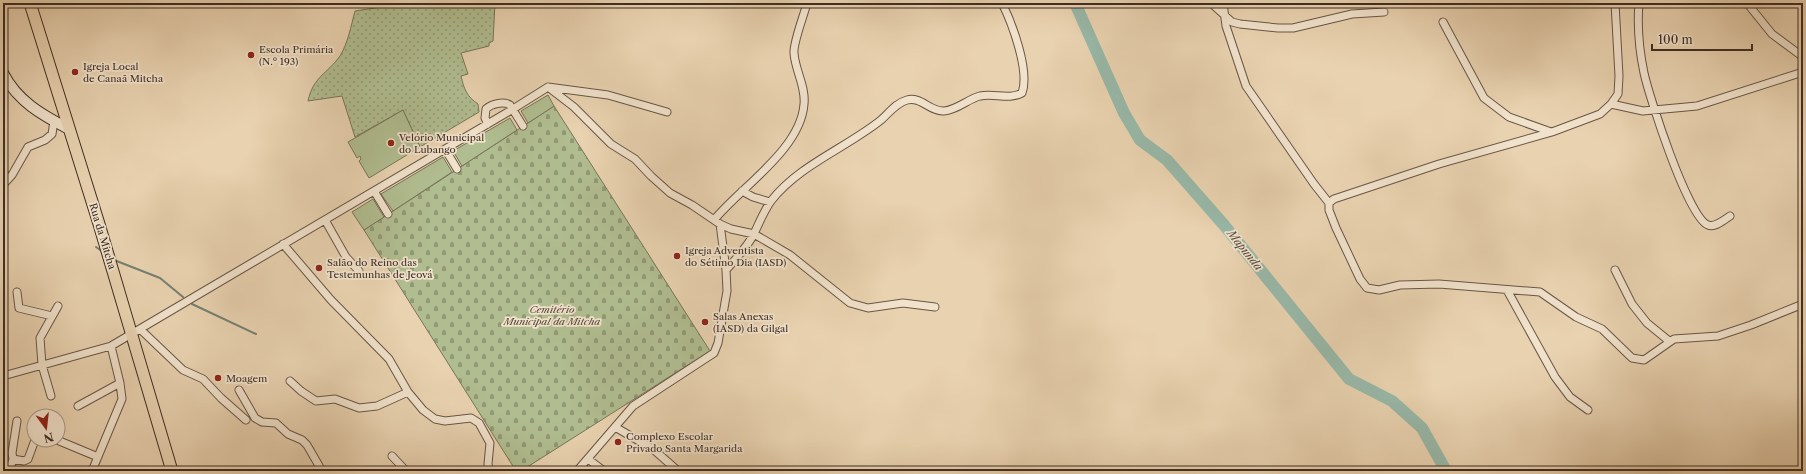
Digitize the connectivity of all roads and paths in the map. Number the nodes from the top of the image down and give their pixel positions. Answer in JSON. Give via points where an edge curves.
{"nodes":[{"id":1,"x":30,"y":3,"type":"edge"},
{"id":2,"x":807,"y":3,"type":"edge"},
{"id":3,"x":1002,"y":3,"type":"edge"},
{"id":4,"x":1211,"y":3,"type":"edge"},
{"id":5,"x":1222,"y":3,"type":"edge"},
{"id":6,"x":1615,"y":3,"type":"edge"},
{"id":7,"x":1639,"y":3,"type":"edge"},
{"id":8,"x":1748,"y":3,"type":"edge"},
{"id":9,"x":1384,"y":12,"type":"dead end"},
{"id":10,"x":1224,"y":16,"type":"junction"},
{"id":11,"x":1443,"y":22,"type":"dead end"},
{"id":12,"x":1803,"y":57,"type":"edge"},
{"id":13,"x":1803,"y":72,"type":"edge"},
{"id":14,"x":3,"y":73,"type":"edge"},
{"id":15,"x":6,"y":85,"type":"edge"},
{"id":16,"x":548,"y":87,"type":"junction"},
{"id":17,"x":1611,"y":104,"type":"junction"},
{"id":18,"x":513,"y":109,"type":"junction"},
{"id":19,"x":1654,"y":110,"type":"junction"},
{"id":20,"x":667,"y":112,"type":"dead end"},
{"id":21,"x":54,"y":121,"type":"junction"},
{"id":22,"x":488,"y":124,"type":"junction"},
{"id":23,"x":522,"y":126,"type":"dead end"},
{"id":24,"x":70,"y":129,"type":"junction"},
{"id":25,"x":1552,"y":132,"type":"junction"},
{"id":26,"x":445,"y":149,"type":"junction"},
{"id":27,"x":457,"y":169,"type":"dead end"},
{"id":28,"x":3,"y":185,"type":"edge"},
{"id":29,"x":374,"y":191,"type":"junction"},
{"id":30,"x":742,"y":191,"type":"junction"},
{"id":31,"x":770,"y":202,"type":"junction"},
{"id":32,"x":1329,"y":203,"type":"junction"},
{"id":33,"x":388,"y":214,"type":"dead end"},
{"id":34,"x":1730,"y":216,"type":"dead end"},
{"id":35,"x":325,"y":220,"type":"junction"},
{"id":36,"x":717,"y":222,"type":"junction"},
{"id":37,"x":754,"y":234,"type":"junction"},
{"id":38,"x":283,"y":244,"type":"junction"},
{"id":39,"x":726,"y":270,"type":"junction"},
{"id":40,"x":1615,"y":270,"type":"dead end"},
{"id":41,"x":359,"y":271,"type":"dead end"},
{"id":42,"x":1507,"y":290,"type":"junction"},
{"id":43,"x":17,"y":292,"type":"dead end"},
{"id":44,"x":1803,"y":304,"type":"edge"},
{"id":45,"x":58,"y":306,"type":"dead end"},
{"id":46,"x":935,"y":307,"type":"dead end"},
{"id":47,"x":52,"y":316,"type":"junction"},
{"id":48,"x":136,"y":331,"type":"junction"},
{"id":49,"x":1669,"y":341,"type":"junction"},
{"id":50,"x":111,"y":346,"type":"junction"},
{"id":51,"x":42,"y":365,"type":"junction"},
{"id":52,"x":3,"y":376,"type":"edge"},
{"id":53,"x":290,"y":381,"type":"dead end"},
{"id":54,"x":120,"y":383,"type":"junction"},
{"id":55,"x":239,"y":390,"type":"dead end"},
{"id":56,"x":408,"y":392,"type":"junction"},
{"id":57,"x":51,"y":396,"type":"dead end"},
{"id":58,"x":78,"y":406,"type":"dead end"},
{"id":59,"x":1588,"y":410,"type":"dead end"},
{"id":60,"x":246,"y":420,"type":"dead end"},
{"id":61,"x":17,"y":421,"type":"dead end"},
{"id":62,"x":615,"y":427,"type":"junction"},
{"id":63,"x":66,"y":444,"type":"edge"},
{"id":64,"x":31,"y":448,"type":"edge"},
{"id":65,"x":392,"y":456,"type":"dead end"},
{"id":66,"x":98,"y":457,"type":"junction"},
{"id":67,"x":13,"y":459,"type":"junction"},
{"id":68,"x":588,"y":459,"type":"junction"},
{"id":69,"x":9,"y":471,"type":"edge"},
{"id":70,"x":92,"y":471,"type":"edge"},
{"id":71,"x":172,"y":471,"type":"edge"},
{"id":72,"x":322,"y":471,"type":"edge"},
{"id":73,"x":406,"y":471,"type":"edge"},
{"id":74,"x":489,"y":471,"type":"edge"},
{"id":75,"x":578,"y":471,"type":"edge"},
{"id":76,"x":604,"y":471,"type":"edge"},
{"id":77,"x":678,"y":471,"type":"edge"}],
"edges":[{"from":1,"to":24,"type":"main road","name":"Rua da Mitcha"},
{"from":2,"to":30,"type":"street","via":[[794,51],[804,104],[799,121],[792,139],[781,153]]},
{"from":3,"to":31,"type":"street","via":[[1019,46],[1024,76],[1022,93],[1010,96],[981,96],[944,111],[934,110],[916,99],[908,100],[802,172]]},
{"from":4,"to":10,"type":"street"},
{"from":5,"to":10,"type":"street"},
{"from":6,"to":17,"type":"street","via":[[1619,76],[1618,94]]},
{"from":7,"to":19,"type":"street","via":[[1637,27],[1644,72]]},
{"from":8,"to":12,"type":"street","via":[[1772,34]]},
{"from":9,"to":10,"type":"street","via":[[1352,14],[1293,28],[1240,24]]},
{"from":10,"to":32,"type":"street","via":[[1246,86]]},
{"from":11,"to":25,"type":"street","via":[[1484,98],[1509,117]]},
{"from":13,"to":19,"type":"street","via":[[1697,106]]},
{"from":14,"to":15,"type":"main road"},
{"from":15,"to":21,"type":"main road","via":[[32,108]]},
{"from":16,"to":18,"type":"street"},
{"from":16,"to":20,"type":"street","via":[[608,95]]},
{"from":16,"to":36,"type":"street","via":[[574,107],[611,144],[635,159],[670,193]]},
{"from":17,"to":19,"type":"street","via":[[1643,111]]},
{"from":17,"to":25,"type":"street","via":[[1600,114]]},
{"from":18,"to":22,"type":"street"},
{"from":18,"to":22,"type":"street","via":[[506,103],[489,106],[485,112]]},
{"from":18,"to":23,"type":"street"},
{"from":19,"to":34,"type":"street","via":[[1682,186],[1700,219],[1708,226]]},
{"from":21,"to":24,"type":"main road"},
{"from":21,"to":28,"type":"street","via":[[52,134],[28,147],[12,175]]},
{"from":22,"to":26,"type":"street"},
{"from":24,"to":48,"type":"main road","name":"Rua da Mitcha","via":[[110,262]]},
{"from":25,"to":32,"type":"street","via":[[1439,164],[1334,199]]},
{"from":26,"to":27,"type":"street"},
{"from":26,"to":29,"type":"street"},
{"from":29,"to":33,"type":"street"},
{"from":29,"to":35,"type":"street"},
{"from":30,"to":31,"type":"street"},
{"from":30,"to":36,"type":"street"},
{"from":31,"to":37,"type":"street"},
{"from":32,"to":42,"type":"street","via":[[1336,228],[1360,280],[1367,288],[1379,290],[1400,285],[1439,284]]},
{"from":35,"to":38,"type":"street"},
{"from":35,"to":41,"type":"street","via":[[346,257]]},
{"from":36,"to":37,"type":"street","via":[[731,229]]},
{"from":36,"to":39,"type":"street"},
{"from":37,"to":39,"type":"street"},
{"from":37,"to":46,"type":"street","via":[[790,255],[850,303],[868,308],[903,303]]},
{"from":38,"to":48,"type":"street"},
{"from":38,"to":56,"type":"street","via":[[331,300],[389,359]]},
{"from":39,"to":62,"type":"street","via":[[727,292],[714,353],[633,406]]},
{"from":40,"to":49,"type":"street","via":[[1632,304],[1647,322]]},
{"from":42,"to":49,"type":"street","via":[[1540,292],[1546,295],[1576,317],[1602,328],[1632,358],[1644,360]]},
{"from":42,"to":59,"type":"street","via":[[1556,377],[1570,397]]},
{"from":43,"to":47,"type":"street","via":[[19,308]]},
{"from":44,"to":49,"type":"street","via":[[1718,336]]},
{"from":45,"to":47,"type":"street"},
{"from":47,"to":51,"type":"street","via":[[40,338]]},
{"from":48,"to":50,"type":"street"},
{"from":48,"to":60,"type":"street","via":[[183,370],[203,379]]},
{"from":48,"to":71,"type":"main road","name":"Rua da Mitcha"},
{"from":50,"to":51,"type":"street"},
{"from":50,"to":54,"type":"street"},
{"from":51,"to":52,"type":"street"},
{"from":51,"to":57,"type":"street"},
{"from":53,"to":56,"type":"street","via":[[301,392],[316,401],[335,400],[359,408],[377,406]]},
{"from":54,"to":58,"type":"street"},
{"from":54,"to":66,"type":"street","via":[[122,399]]},
{"from":55,"to":72,"type":"street","via":[[255,418],[262,422],[276,423],[288,434],[302,440]]},
{"from":56,"to":74,"type":"street","via":[[423,410],[435,419],[445,421],[471,418],[479,424],[490,443]]},
{"from":61,"to":67,"type":"street"},
{"from":62,"to":68,"type":"street"},
{"from":62,"to":77,"type":"street","via":[[653,449]]},
{"from":63,"to":66,"type":"street"},
{"from":64,"to":67,"type":"street","via":[[26,460]]},
{"from":65,"to":73,"type":"street"},
{"from":66,"to":70,"type":"street"},
{"from":67,"to":69,"type":"street"},
{"from":68,"to":75,"type":"street"},
{"from":68,"to":76,"type":"street"}]}
